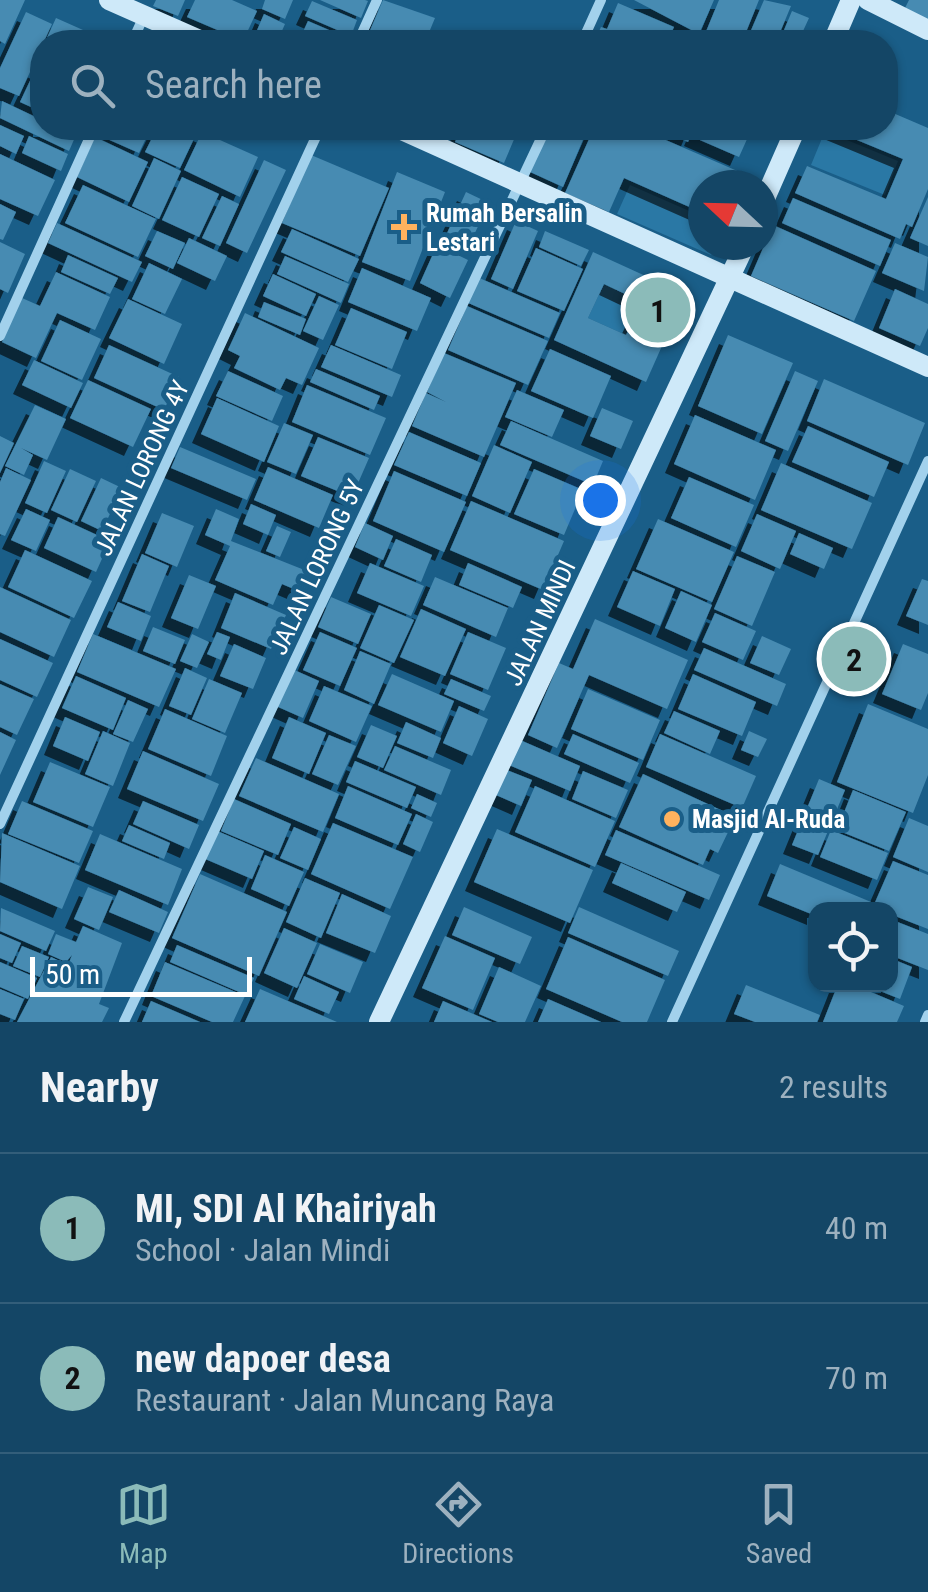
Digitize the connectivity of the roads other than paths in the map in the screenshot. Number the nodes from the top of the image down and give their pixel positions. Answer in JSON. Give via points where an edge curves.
{"nodes":[{"id":1,"x":109,"y":0,"type":"edge"},
{"id":2,"x":377,"y":0,"type":"edge"},
{"id":3,"x":601,"y":0,"type":"edge"},
{"id":4,"x":851,"y":0,"type":"edge"},
{"id":5,"x":868,"y":0,"type":"edge"},
{"id":6,"x":144,"y":16,"type":"junction"},
{"id":7,"x":138,"y":30,"type":"edge"},
{"id":8,"x":176,"y":30,"type":"edge"},
{"id":9,"x":363,"y":30,"type":"edge"},
{"id":10,"x":587,"y":30,"type":"edge"},
{"id":11,"x":837,"y":30,"type":"edge"},
{"id":12,"x":928,"y":30,"type":"edge"},
{"id":13,"x":89,"y":140,"type":"edge"},
{"id":14,"x":314,"y":140,"type":"edge"},
{"id":15,"x":425,"y":140,"type":"edge"},
{"id":16,"x":541,"y":140,"type":"edge"},
{"id":17,"x":791,"y":140,"type":"edge"},
{"id":18,"x":778,"y":170,"type":"edge"},
{"id":19,"x":522,"y":181,"type":"junction"},
{"id":20,"x":738,"y":260,"type":"edge"},
{"id":21,"x":731,"y":277,"type":"junction"},
{"id":22,"x":0,"y":336,"type":"edge"},
{"id":23,"x":928,"y":367,"type":"edge"},
{"id":24,"x":928,"y":460,"type":"edge"},
{"id":25,"x":0,"y":824,"type":"edge"},
{"id":26,"x":928,"y":1014,"type":"edge"},
{"id":27,"x":124,"y":1022,"type":"edge"},
{"id":28,"x":380,"y":1022,"type":"edge"},
{"id":29,"x":672,"y":1022,"type":"edge"},
{"id":30,"x":925,"y":1022,"type":"edge"}],
"edges":[{"from":1,"to":6,"type":"street"},
{"from":2,"to":9,"type":"street"},
{"from":3,"to":10,"type":"street"},
{"from":4,"to":11,"type":"street"},
{"from":5,"to":12,"type":"street"},
{"from":6,"to":7,"type":"street"},
{"from":6,"to":8,"type":"street"},
{"from":13,"to":22,"type":"street"},
{"from":14,"to":25,"type":"street","name":"JALAN LORONG 4Y"},
{"from":15,"to":19,"type":"street"},
{"from":16,"to":19,"type":"street","name":"JALAN LORONG 5Y"},
{"from":17,"to":18,"type":"street"},
{"from":19,"to":21,"type":"street"},
{"from":19,"to":27,"type":"street","name":"JALAN LORONG 5Y"},
{"from":20,"to":21,"type":"street","name":"JALAN MINDI"},
{"from":21,"to":23,"type":"street"},
{"from":21,"to":28,"type":"street","name":"JALAN MINDI"},
{"from":24,"to":29,"type":"street"},
{"from":26,"to":30,"type":"street"}]}
